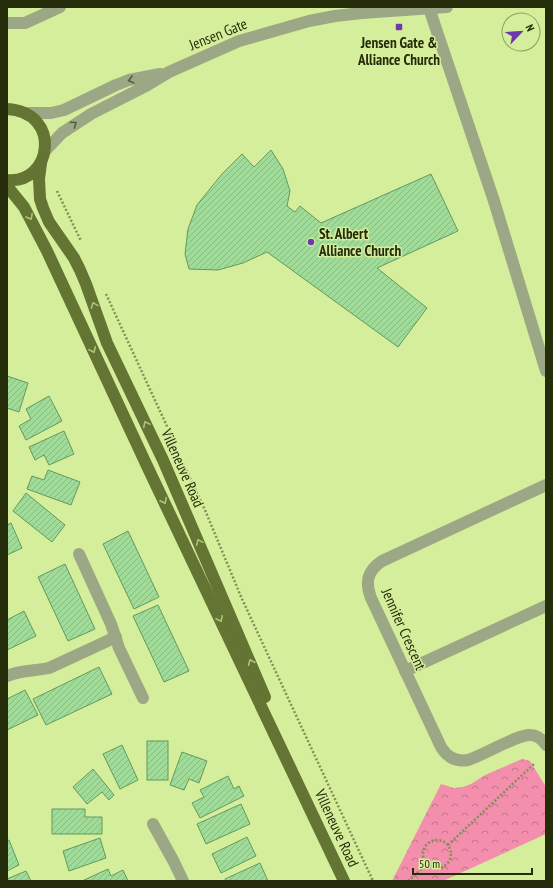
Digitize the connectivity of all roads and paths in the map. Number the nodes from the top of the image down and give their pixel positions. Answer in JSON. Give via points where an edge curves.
{"nodes":[{"id":1,"x":60,"y":7,"type":"edge"},
{"id":2,"x":447,"y":7,"type":"edge"},
{"id":3,"x":429,"y":8,"type":"edge"},
{"id":4,"x":7,"y":23,"type":"edge"},
{"id":5,"x":169,"y":72,"type":"junction"},
{"id":6,"x":7,"y":100,"type":"edge"},
{"id":7,"x":17,"y":111,"type":"edge"},
{"id":8,"x":45,"y":151,"type":"junction"},
{"id":9,"x":41,"y":163,"type":"junction"},
{"id":10,"x":7,"y":180,"type":"edge"},
{"id":11,"x":7,"y":186,"type":"edge"},
{"id":12,"x":57,"y":191,"type":"dead end"},
{"id":13,"x":82,"y":245,"type":"dead end"},
{"id":14,"x":103,"y":288,"type":"dead end"},
{"id":15,"x":546,"y":371,"type":"edge"},
{"id":16,"x":172,"y":435,"type":"dead end"},
{"id":17,"x":183,"y":463,"type":"dead end"},
{"id":18,"x":546,"y":485,"type":"edge"},
{"id":19,"x":79,"y":554,"type":"dead end"},
{"id":20,"x":546,"y":606,"type":"edge"},
{"id":21,"x":116,"y":637,"type":"junction"},
{"id":22,"x":405,"y":671,"type":"junction"},
{"id":23,"x":7,"y":676,"type":"edge"},
{"id":24,"x":143,"y":698,"type":"dead end"},
{"id":25,"x":546,"y":745,"type":"edge"},
{"id":26,"x":535,"y":763,"type":"dead end"},
{"id":27,"x":301,"y":789,"type":"junction"},
{"id":28,"x":153,"y":824,"type":"dead end"},
{"id":29,"x":448,"y":845,"type":"junction"},
{"id":30,"x":427,"y":864,"type":"junction"},
{"id":31,"x":183,"y":881,"type":"edge"},
{"id":32,"x":344,"y":881,"type":"edge"},
{"id":33,"x":373,"y":881,"type":"edge"},
{"id":34,"x":408,"y":881,"type":"edge"}],
"edges":[{"from":1,"to":4,"type":"street","via":[[24,23]]},
{"from":2,"to":3,"type":"street","name":"Jensen Gate"},
{"from":3,"to":5,"type":"street","name":"Jensen Gate","via":[[362,13],[309,21],[238,42]]},
{"from":3,"to":15,"type":"street","via":[[494,201]]},
{"from":5,"to":7,"type":"street","name":"Jensen Gate","one_way":true,"via":[[116,85],[64,110],[51,113]]},
{"from":8,"to":5,"type":"street","name":"Jensen Gate","one_way":true,"via":[[78,121]]},
{"from":6,"to":7,"type":"main road"},
{"from":7,"to":8,"type":"main road","via":[[36,120],[42,129]]},
{"from":8,"to":9,"type":"main road","name":"Villeneuve Road"},
{"from":9,"to":10,"type":"main road","via":[[28,176]]},
{"from":27,"to":9,"type":"main road","name":"Villeneuve Road","one_way":true,"via":[[260,682],[163,460],[107,343],[82,274],[43,208],[39,179]]},
{"from":11,"to":27,"type":"main road","name":"Villeneuve Road","one_way":true,"via":[[24,206],[38,232]]},
{"from":12,"to":13,"type":"path"},
{"from":14,"to":16,"type":"path"},
{"from":17,"to":33,"type":"path","via":[[242,599]]},
{"from":18,"to":22,"type":"street","name":"Jennifer Crescent","via":[[382,561],[372,570],[369,575],[369,591]]},
{"from":19,"to":21,"type":"street"},
{"from":20,"to":22,"type":"street"},
{"from":21,"to":23,"type":"street","via":[[49,668],[16,672]]},
{"from":21,"to":24,"type":"street"},
{"from":22,"to":25,"type":"street","name":"Jennifer Crescent","via":[[444,753],[450,758],[468,760],[525,736],[536,736]]},
{"from":26,"to":29,"type":"path"},
{"from":27,"to":32,"type":"main road","name":"Villeneuve Road"},
{"from":28,"to":31,"type":"street"},
{"from":29,"to":30,"type":"path","via":[[452,854],[448,863],[440,868]]},
{"from":29,"to":30,"type":"path","via":[[436,840],[427,843],[423,856]]},
{"from":30,"to":34,"type":"path"}]}
